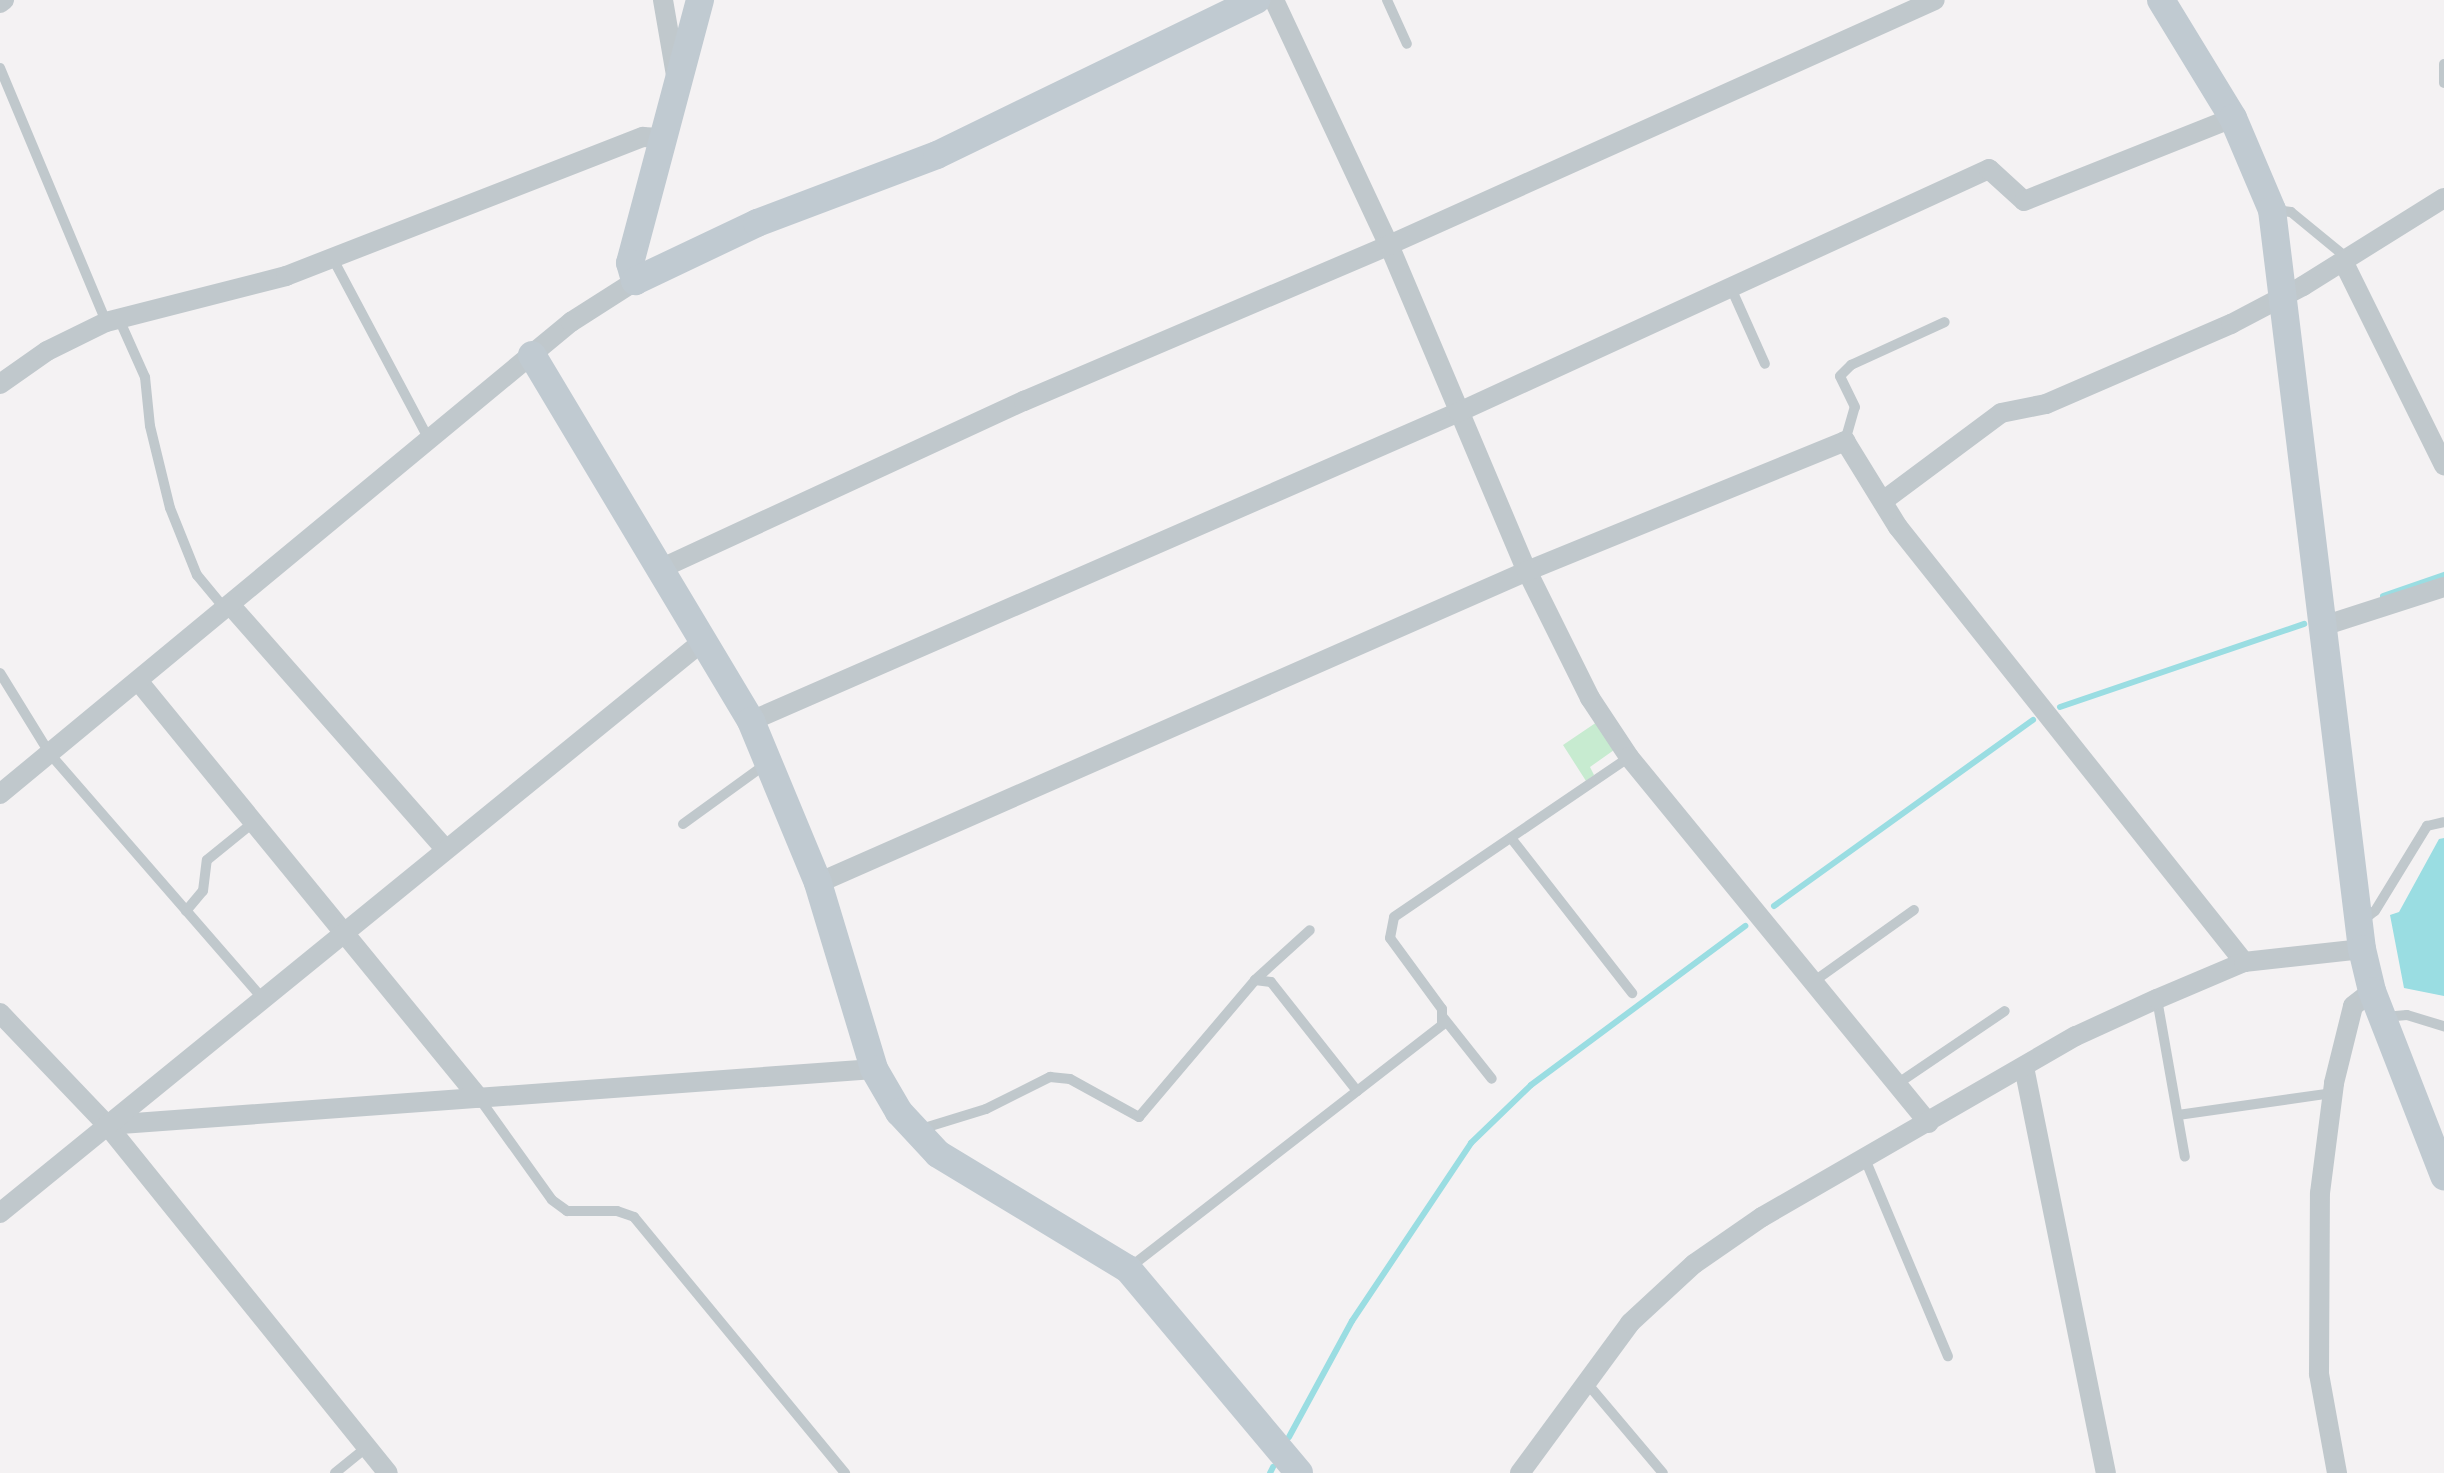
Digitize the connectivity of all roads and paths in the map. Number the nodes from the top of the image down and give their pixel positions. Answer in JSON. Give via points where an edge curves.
{"nodes":[{"id":1,"x":663,"y":0,"type":"edge"},
{"id":2,"x":700,"y":0,"type":"edge"},
{"id":3,"x":1256,"y":0,"type":"edge"},
{"id":4,"x":1274,"y":0,"type":"edge"},
{"id":5,"x":1387,"y":0,"type":"edge"},
{"id":6,"x":1935,"y":0,"type":"edge"},
{"id":7,"x":2161,"y":0,"type":"edge"},
{"id":8,"x":1407,"y":44,"type":"dead end"},
{"id":9,"x":2444,"y":64,"type":"edge"},
{"id":10,"x":0,"y":68,"type":"edge"},
{"id":11,"x":677,"y":79,"type":"junction"},
{"id":12,"x":2444,"y":83,"type":"edge"},
{"id":13,"x":2233,"y":118,"type":"junction"},
{"id":14,"x":660,"y":138,"type":"junction"},
{"id":15,"x":2444,"y":198,"type":"edge"},
{"id":16,"x":2272,"y":210,"type":"junction"},
{"id":17,"x":1389,"y":245,"type":"junction"},
{"id":18,"x":333,"y":259,"type":"junction"},
{"id":19,"x":2345,"y":260,"type":"junction"},
{"id":20,"x":635,"y":281,"type":"junction"},
{"id":21,"x":1731,"y":288,"type":"junction"},
{"id":22,"x":2286,"y":296,"type":"junction"},
{"id":23,"x":113,"y":320,"type":"junction"},
{"id":24,"x":1945,"y":322,"type":"dead end"},
{"id":25,"x":532,"y":355,"type":"junction"},
{"id":26,"x":1765,"y":364,"type":"dead end"},
{"id":27,"x":0,"y":384,"type":"edge"},
{"id":28,"x":1459,"y":412,"type":"junction"},
{"id":29,"x":428,"y":438,"type":"junction"},
{"id":30,"x":1845,"y":441,"type":"junction"},
{"id":31,"x":2444,"y":465,"type":"edge"},
{"id":32,"x":1883,"y":501,"type":"junction"},
{"id":33,"x":662,"y":568,"type":"junction"},
{"id":34,"x":1527,"y":571,"type":"junction"},
{"id":35,"x":2444,"y":587,"type":"edge"},
{"id":36,"x":230,"y":609,"type":"junction"},
{"id":37,"x":2323,"y":626,"type":"junction"},
{"id":38,"x":703,"y":641,"type":"junction"},
{"id":39,"x":0,"y":673,"type":"edge"},
{"id":40,"x":139,"y":682,"type":"junction"},
{"id":41,"x":751,"y":721,"type":"junction"},
{"id":42,"x":50,"y":754,"type":"junction"},
{"id":43,"x":1629,"y":757,"type":"junction"},
{"id":44,"x":768,"y":763,"type":"junction"},
{"id":45,"x":0,"y":794,"type":"edge"},
{"id":46,"x":254,"y":822,"type":"junction"},
{"id":47,"x":2444,"y":822,"type":"edge"},
{"id":48,"x":683,"y":824,"type":"dead end"},
{"id":49,"x":1511,"y":838,"type":"junction"},
{"id":50,"x":445,"y":849,"type":"junction"},
{"id":51,"x":818,"y":883,"type":"junction"},
{"id":52,"x":1914,"y":910,"type":"dead end"},
{"id":53,"x":186,"y":911,"type":"junction"},
{"id":54,"x":1310,"y":930,"type":"dead end"},
{"id":55,"x":343,"y":931,"type":"junction"},
{"id":56,"x":2360,"y":937,"type":"junction"},
{"id":57,"x":2244,"y":962,"type":"junction"},
{"id":58,"x":1255,"y":980,"type":"junction"},
{"id":59,"x":1813,"y":982,"type":"junction"},
{"id":60,"x":1632,"y":993,"type":"dead end"},
{"id":61,"x":261,"y":997,"type":"junction"},
{"id":62,"x":2157,"y":999,"type":"junction"},
{"id":63,"x":2377,"y":1004,"type":"junction"},
{"id":64,"x":2005,"y":1011,"type":"dead end"},
{"id":65,"x":0,"y":1013,"type":"edge"},
{"id":66,"x":1442,"y":1016,"type":"junction"},
{"id":67,"x":2444,"y":1026,"type":"edge"},
{"id":68,"x":2024,"y":1067,"type":"junction"},
{"id":69,"x":874,"y":1069,"type":"junction"},
{"id":70,"x":1492,"y":1079,"type":"dead end"},
{"id":71,"x":1897,"y":1084,"type":"junction"},
{"id":72,"x":1357,"y":1091,"type":"junction"},
{"id":73,"x":2333,"y":1093,"type":"junction"},
{"id":74,"x":479,"y":1098,"type":"junction"},
{"id":75,"x":2178,"y":1115,"type":"junction"},
{"id":76,"x":1929,"y":1123,"type":"junction"},
{"id":77,"x":107,"y":1125,"type":"junction"},
{"id":78,"x":915,"y":1130,"type":"junction"},
{"id":79,"x":2185,"y":1157,"type":"dead end"},
{"id":80,"x":1865,"y":1159,"type":"junction"},
{"id":81,"x":2444,"y":1176,"type":"edge"},
{"id":82,"x":0,"y":1213,"type":"edge"},
{"id":83,"x":1128,"y":1269,"type":"junction"},
{"id":84,"x":1948,"y":1356,"type":"dead end"},
{"id":85,"x":1586,"y":1382,"type":"junction"},
{"id":86,"x":367,"y":1447,"type":"junction"},
{"id":87,"x":335,"y":1473,"type":"edge"},
{"id":88,"x":388,"y":1473,"type":"edge"},
{"id":89,"x":845,"y":1473,"type":"edge"},
{"id":90,"x":1299,"y":1473,"type":"edge"},
{"id":91,"x":1520,"y":1473,"type":"edge"},
{"id":92,"x":1663,"y":1473,"type":"edge"},
{"id":93,"x":2106,"y":1473,"type":"edge"},
{"id":94,"x":2337,"y":1473,"type":"edge"}],
"edges":[{"from":1,"to":11,"type":"street"},
{"from":2,"to":11,"type":"street"},
{"from":3,"to":20,"type":"street","via":[[937,155],[757,223]]},
{"from":4,"to":17,"type":"street"},
{"from":5,"to":8,"type":"lane"},
{"from":6,"to":17,"type":"street"},
{"from":7,"to":13,"type":"street"},
{"from":9,"to":12,"type":"lane"},
{"from":10,"to":23,"type":"lane"},
{"from":11,"to":14,"type":"street"},
{"from":13,"to":16,"type":"street","via":[[2263,177]]},
{"from":13,"to":21,"type":"street","via":[[2024,201],[1989,169]]},
{"from":14,"to":18,"type":"street","via":[[643,137]]},
{"from":14,"to":20,"type":"street","via":[[630,263]]},
{"from":15,"to":19,"type":"street"},
{"from":16,"to":19,"type":"lane","via":[[2291,212]]},
{"from":16,"to":22,"type":"street"},
{"from":17,"to":28,"type":"street"},
{"from":17,"to":33,"type":"street","via":[[1010,408]]},
{"from":18,"to":23,"type":"street"},
{"from":18,"to":29,"type":"lane"},
{"from":19,"to":22,"type":"street"},
{"from":19,"to":31,"type":"street"},
{"from":20,"to":25,"type":"street","via":[[571,322]]},
{"from":21,"to":26,"type":"lane"},
{"from":21,"to":28,"type":"street"},
{"from":22,"to":32,"type":"street","via":[[2046,404],[2001,413]]},
{"from":22,"to":37,"type":"street"},
{"from":23,"to":27,"type":"street","via":[[47,351]]},
{"from":23,"to":36,"type":"lane","via":[[145,377],[150,426],[170,508],[197,575]]},
{"from":24,"to":30,"type":"lane","via":[[1851,365],[1840,376],[1855,407]]},
{"from":25,"to":29,"type":"street"},
{"from":25,"to":33,"type":"street"},
{"from":28,"to":34,"type":"street"},
{"from":28,"to":41,"type":"street"},
{"from":29,"to":36,"type":"street"},
{"from":30,"to":32,"type":"street"},
{"from":30,"to":34,"type":"street"},
{"from":32,"to":57,"type":"street","via":[[1898,527]]},
{"from":33,"to":38,"type":"street"},
{"from":34,"to":43,"type":"street","via":[[1590,698]]},
{"from":34,"to":51,"type":"street"},
{"from":35,"to":37,"type":"street"},
{"from":36,"to":40,"type":"street"},
{"from":36,"to":50,"type":"street"},
{"from":37,"to":56,"type":"street"},
{"from":38,"to":41,"type":"street"},
{"from":38,"to":50,"type":"street"},
{"from":39,"to":42,"type":"lane"},
{"from":40,"to":42,"type":"street"},
{"from":40,"to":46,"type":"street"},
{"from":41,"to":44,"type":"street"},
{"from":42,"to":45,"type":"street"},
{"from":42,"to":53,"type":"lane"},
{"from":43,"to":49,"type":"lane"},
{"from":43,"to":59,"type":"street"},
{"from":44,"to":48,"type":"lane"},
{"from":44,"to":51,"type":"street"},
{"from":46,"to":53,"type":"lane","via":[[207,860],[203,891]]},
{"from":46,"to":55,"type":"street"},
{"from":47,"to":56,"type":"lane","via":[[2427,826]]},
{"from":49,"to":60,"type":"lane"},
{"from":49,"to":66,"type":"lane","via":[[1394,917],[1390,938]]},
{"from":50,"to":55,"type":"street"},
{"from":51,"to":69,"type":"street"},
{"from":52,"to":59,"type":"lane"},
{"from":53,"to":61,"type":"lane"},
{"from":54,"to":58,"type":"lane"},
{"from":55,"to":61,"type":"street"},
{"from":55,"to":74,"type":"street"},
{"from":56,"to":57,"type":"street"},
{"from":56,"to":63,"type":"street"},
{"from":57,"to":62,"type":"street"},
{"from":58,"to":72,"type":"lane","via":[[1271,982]]},
{"from":58,"to":78,"type":"lane","via":[[1139,1117],[1070,1079],[1050,1077],[986,1109]]},
{"from":59,"to":71,"type":"street"},
{"from":61,"to":77,"type":"street"},
{"from":62,"to":68,"type":"street"},
{"from":62,"to":75,"type":"lane"},
{"from":63,"to":67,"type":"lane"},
{"from":63,"to":73,"type":"street","via":[[2353,1006]]},
{"from":63,"to":81,"type":"street"},
{"from":64,"to":71,"type":"lane"},
{"from":65,"to":77,"type":"street"},
{"from":66,"to":70,"type":"lane"},
{"from":66,"to":72,"type":"lane","via":[[1442,1025]]},
{"from":68,"to":76,"type":"street"},
{"from":68,"to":93,"type":"street"},
{"from":69,"to":74,"type":"street"},
{"from":69,"to":78,"type":"street"},
{"from":71,"to":76,"type":"street"},
{"from":72,"to":83,"type":"lane"},
{"from":73,"to":75,"type":"lane"},
{"from":73,"to":94,"type":"street","via":[[2320,1193],[2316,1312],[2319,1374]]},
{"from":74,"to":77,"type":"street"},
{"from":74,"to":89,"type":"lane","via":[[552,1200],[567,1211],[617,1211],[634,1217]]},
{"from":75,"to":79,"type":"lane"},
{"from":76,"to":80,"type":"street"},
{"from":77,"to":82,"type":"street"},
{"from":77,"to":86,"type":"street"},
{"from":78,"to":83,"type":"street","via":[[938,1154]]},
{"from":80,"to":84,"type":"lane"},
{"from":80,"to":85,"type":"street","via":[[1762,1217],[1694,1264],[1630,1323]]},
{"from":83,"to":90,"type":"street"},
{"from":85,"to":91,"type":"street"},
{"from":85,"to":92,"type":"lane"},
{"from":86,"to":87,"type":"lane"},
{"from":86,"to":88,"type":"street"}]}
